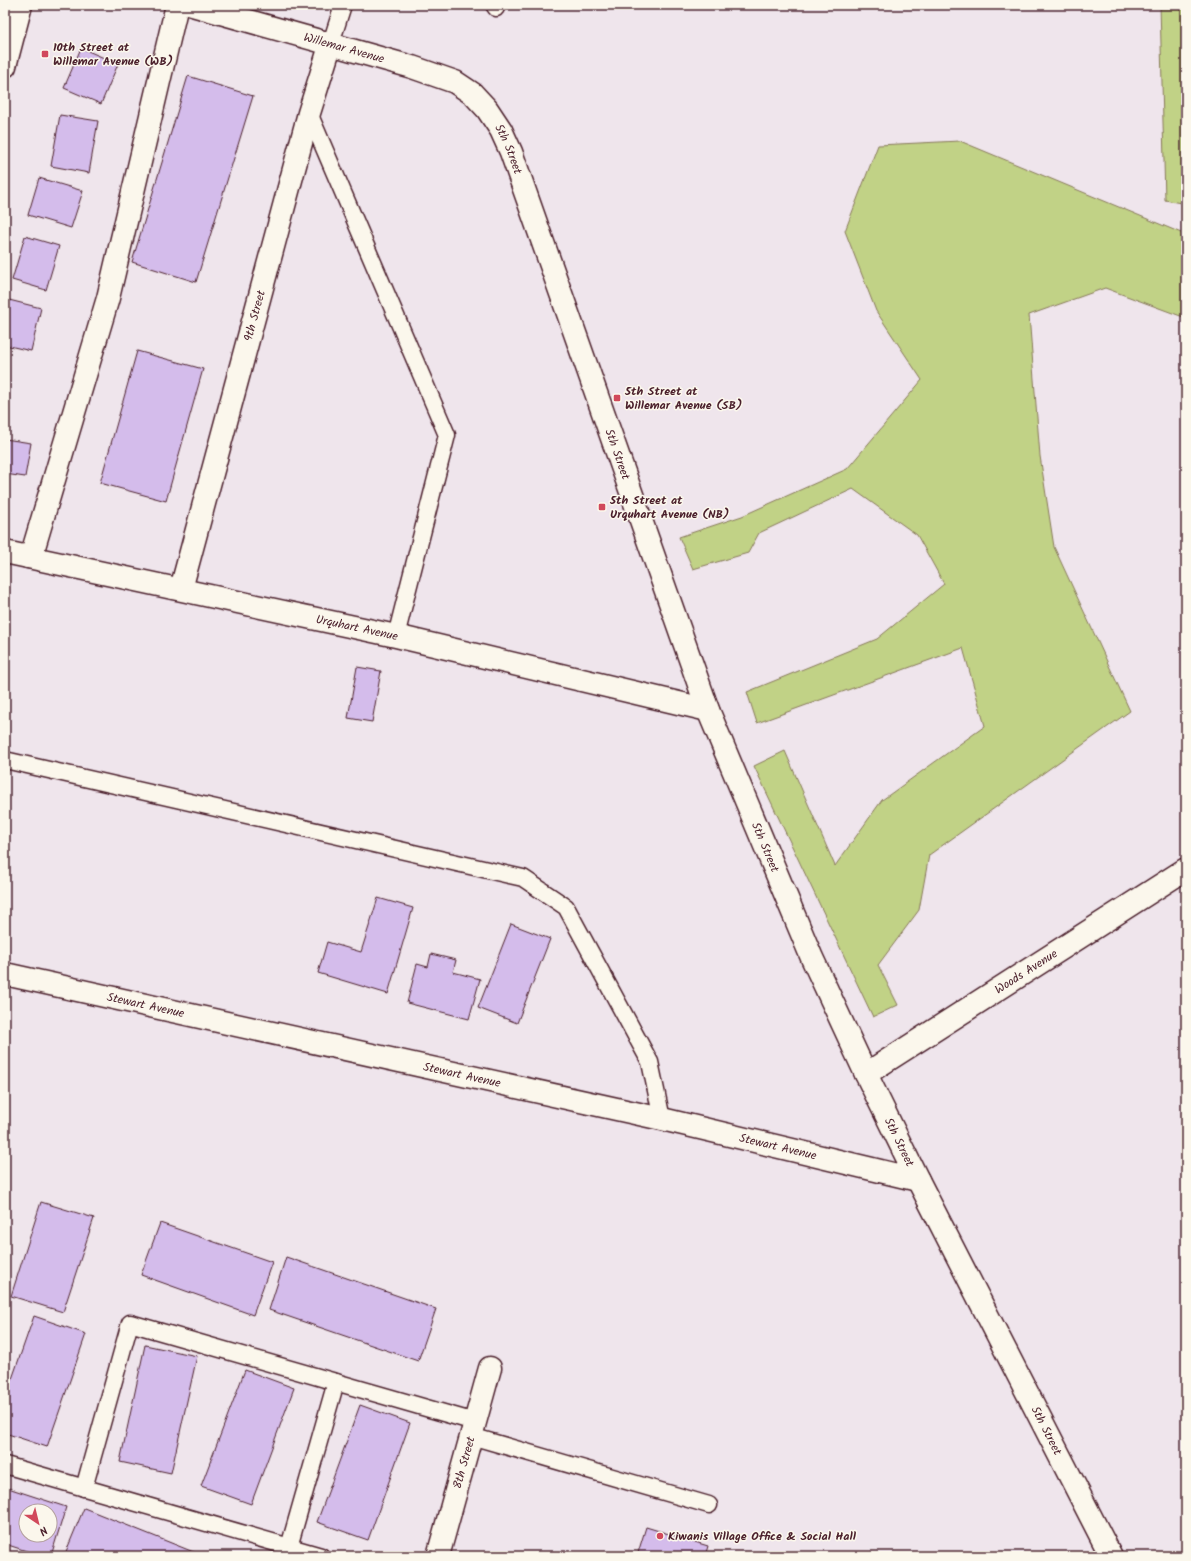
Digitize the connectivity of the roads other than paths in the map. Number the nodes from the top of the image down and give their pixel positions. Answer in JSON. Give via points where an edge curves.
{"nodes":[{"id":1,"x":21,"y":5,"type":"edge"},
{"id":2,"x":190,"y":5,"type":"edge"},
{"id":3,"x":343,"y":5,"type":"edge"},
{"id":4,"x":331,"y":43,"type":"junction"},
{"id":5,"x":5,"y":66,"type":"edge"},
{"id":6,"x":487,"y":109,"type":"joint"},
{"id":7,"x":309,"y":113,"type":"junction"},
{"id":8,"x":5,"y":552,"type":"edge"},
{"id":9,"x":28,"y":557,"type":"junction"},
{"id":10,"x":181,"y":589,"type":"junction"},
{"id":11,"x":396,"y":636,"type":"junction"},
{"id":12,"x":708,"y":710,"type":"junction"},
{"id":13,"x":5,"y":760,"type":"edge"},
{"id":14,"x":1186,"y":869,"type":"edge"},
{"id":15,"x":5,"y":974,"type":"edge"},
{"id":16,"x":866,"y":1074,"type":"junction"},
{"id":17,"x":662,"y":1119,"type":"junction"},
{"id":18,"x":918,"y":1180,"type":"junction"},
{"id":19,"x":490,"y":1368,"type":"dead end"},
{"id":20,"x":336,"y":1382,"type":"junction"},
{"id":21,"x":473,"y":1429,"type":"junction"},
{"id":22,"x":5,"y":1465,"type":"edge"},
{"id":23,"x":84,"y":1488,"type":"junction"},
{"id":24,"x":709,"y":1505,"type":"dead end"},
{"id":25,"x":289,"y":1547,"type":"junction"},
{"id":26,"x":321,"y":1556,"type":"edge"},
{"id":27,"x":438,"y":1556,"type":"edge"},
{"id":28,"x":1112,"y":1556,"type":"edge"}],
"edges":[{"from":1,"to":5,"type":"street"},
{"from":2,"to":4,"type":"street","name":"Willemar Avenue"},
{"from":2,"to":9,"type":"street","via":[[108,298],[34,546]]},
{"from":3,"to":4,"type":"lane"},
{"from":4,"to":6,"type":"street","name":"Willemar Avenue","via":[[456,82],[473,94]]},
{"from":4,"to":7,"type":"street","name":"9th Street"},
{"from":6,"to":12,"type":"street","name":"5th Street","via":[[511,152]]},
{"from":7,"to":10,"type":"street","name":"9th Street"},
{"from":7,"to":11,"type":"lane","via":[[447,435]]},
{"from":8,"to":9,"type":"street","name":"Urquhart Avenue"},
{"from":9,"to":10,"type":"street","name":"Urquhart Avenue"},
{"from":10,"to":11,"type":"street","name":"Urquhart Avenue"},
{"from":11,"to":12,"type":"street","name":"Urquhart Avenue"},
{"from":12,"to":16,"type":"street","name":"5th Street","via":[[812,958]]},
{"from":13,"to":17,"type":"lane","via":[[523,878],[566,907],[650,1062]]},
{"from":14,"to":16,"type":"street","name":"Woods Avenue"},
{"from":15,"to":17,"type":"street","name":"Stewart Avenue"},
{"from":16,"to":18,"type":"street","name":"5th Street"},
{"from":17,"to":18,"type":"street","name":"Stewart Avenue"},
{"from":18,"to":28,"type":"street","name":"5th Street"},
{"from":19,"to":21,"type":"street","name":"8th Street"},
{"from":20,"to":21,"type":"lane"},
{"from":20,"to":23,"type":"lane","via":[[130,1323]]},
{"from":20,"to":25,"type":"lane"},
{"from":21,"to":24,"type":"lane"},
{"from":21,"to":27,"type":"street","name":"8th Street"},
{"from":22,"to":23,"type":"lane"},
{"from":23,"to":25,"type":"lane"},
{"from":25,"to":26,"type":"lane"}]}
